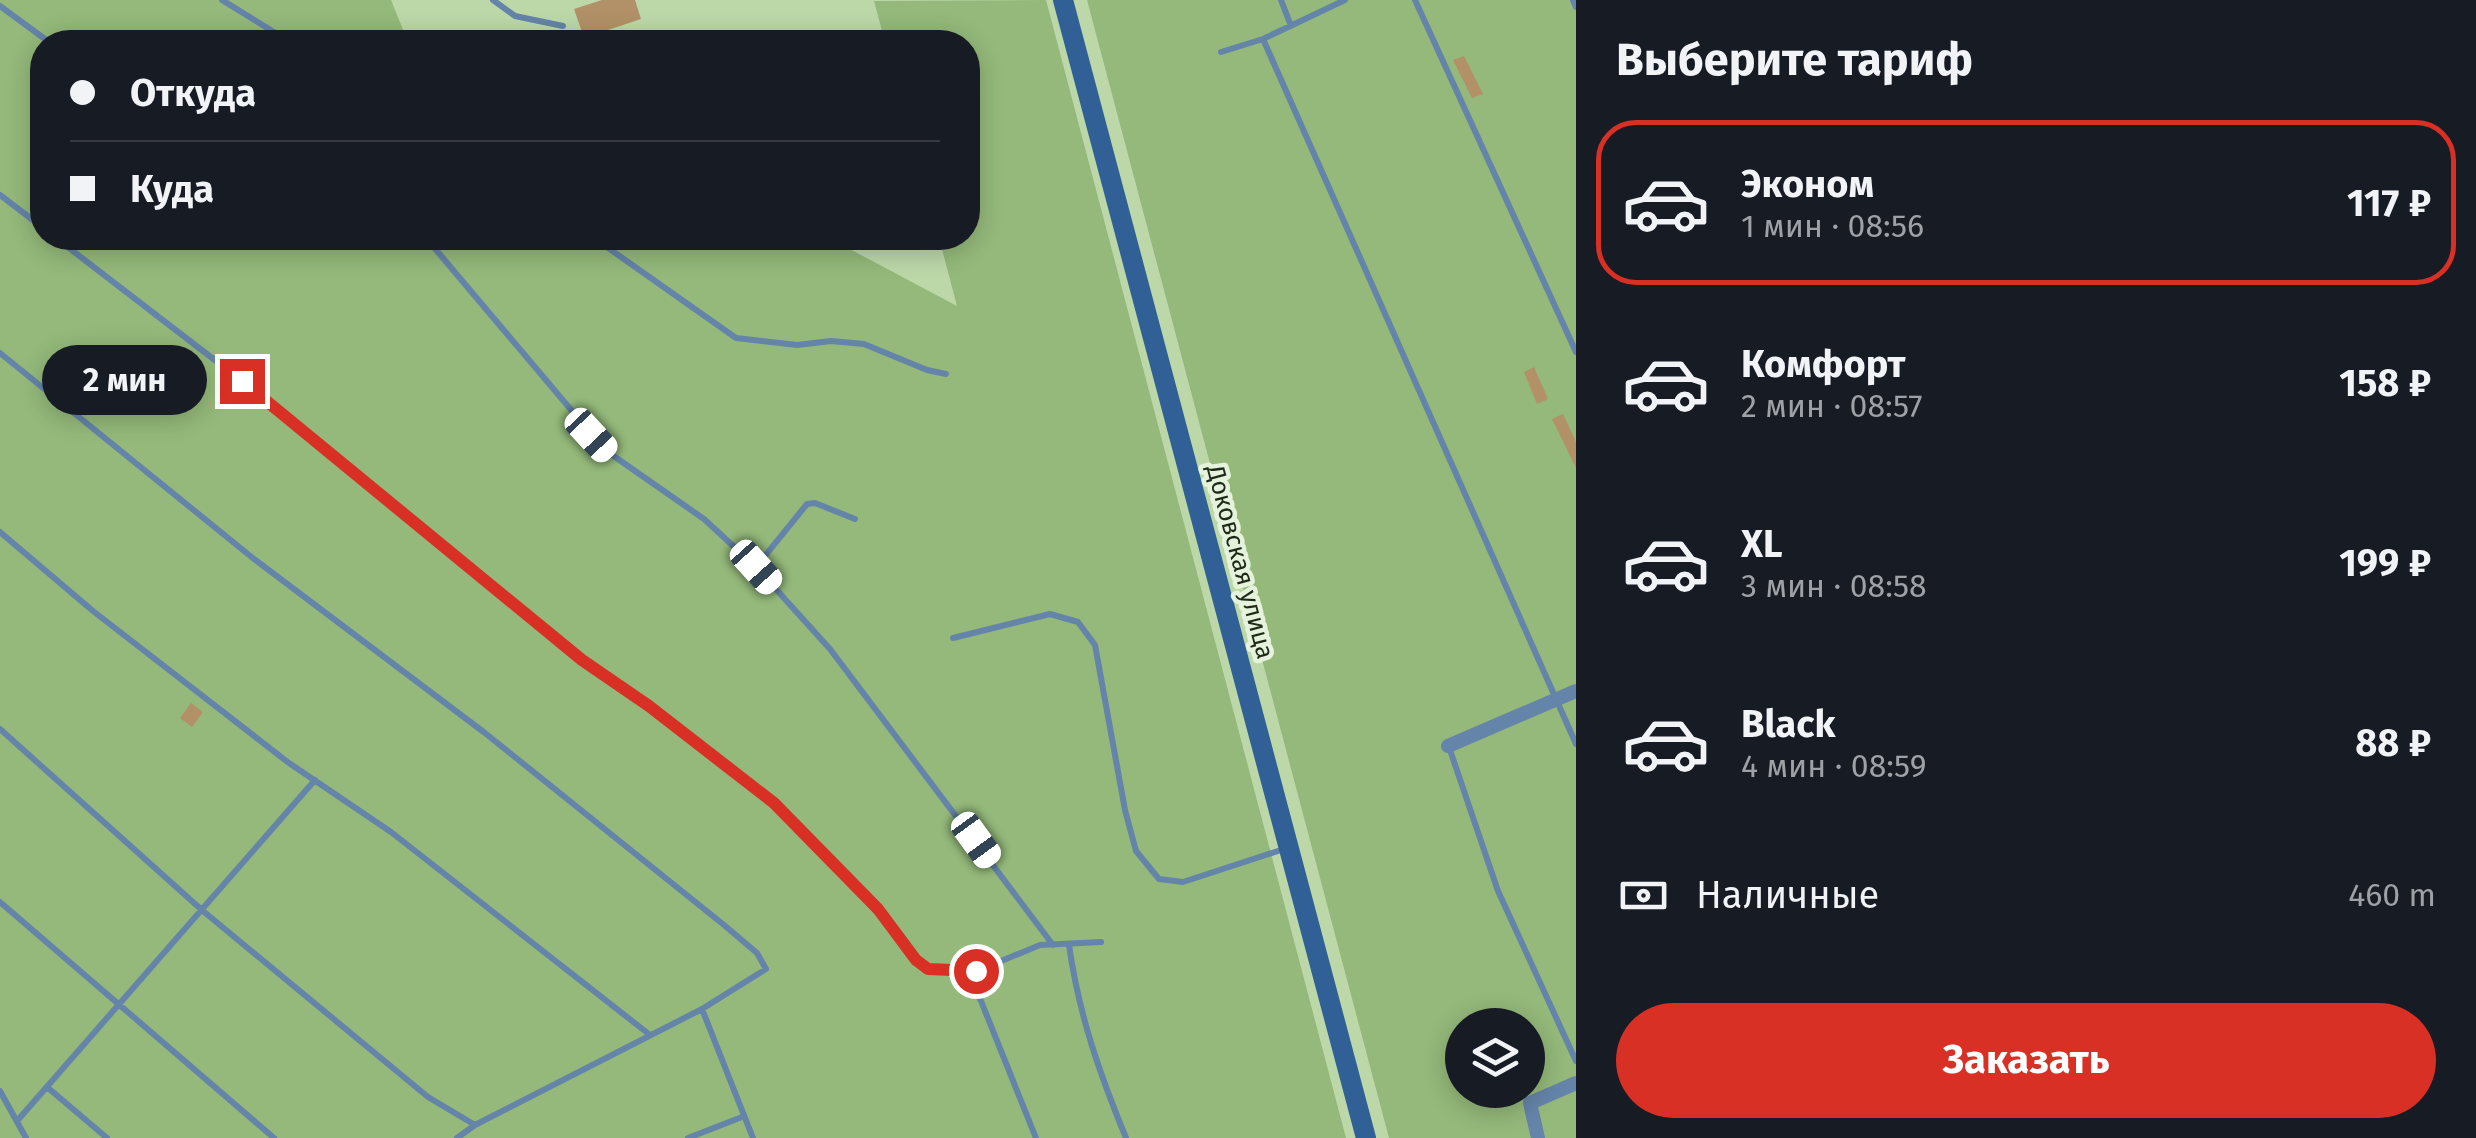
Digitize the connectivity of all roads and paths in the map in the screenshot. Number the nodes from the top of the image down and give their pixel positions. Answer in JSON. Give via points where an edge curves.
{"nodes":[{"id":1,"x":222,"y":0,"type":"edge"},
{"id":2,"x":493,"y":0,"type":"edge"},
{"id":3,"x":1063,"y":0,"type":"edge"},
{"id":4,"x":1280,"y":0,"type":"edge"},
{"id":5,"x":1345,"y":0,"type":"edge"},
{"id":6,"x":1414,"y":0,"type":"edge"},
{"id":7,"x":0,"y":6,"type":"edge"},
{"id":8,"x":563,"y":26,"type":"dead end"},
{"id":9,"x":1291,"y":26,"type":"junction"},
{"id":10,"x":33,"y":30,"type":"edge"},
{"id":11,"x":271,"y":30,"type":"edge"},
{"id":12,"x":1262,"y":40,"type":"junction"},
{"id":13,"x":1221,"y":52,"type":"dead end"},
{"id":14,"x":0,"y":196,"type":"edge"},
{"id":15,"x":30,"y":218,"type":"edge"},
{"id":16,"x":72,"y":250,"type":"edge"},
{"id":17,"x":436,"y":250,"type":"edge"},
{"id":18,"x":611,"y":250,"type":"edge"},
{"id":19,"x":1576,"y":352,"type":"edge"},
{"id":20,"x":0,"y":353,"type":"edge"},
{"id":21,"x":946,"y":374,"type":"dead end"},
{"id":22,"x":855,"y":519,"type":"dead end"},
{"id":23,"x":0,"y":532,"type":"edge"},
{"id":24,"x":756,"y":567,"type":"junction"},
{"id":25,"x":953,"y":638,"type":"dead end"},
{"id":26,"x":1576,"y":691,"type":"edge"},
{"id":27,"x":1556,"y":700,"type":"junction"},
{"id":28,"x":0,"y":729,"type":"edge"},
{"id":29,"x":1576,"y":744,"type":"edge"},
{"id":30,"x":1448,"y":746,"type":"joint"},
{"id":31,"x":315,"y":780,"type":"junction"},
{"id":32,"x":1290,"y":847,"type":"junction"},
{"id":33,"x":0,"y":902,"type":"edge"},
{"id":34,"x":203,"y":911,"type":"junction"},
{"id":35,"x":1101,"y":942,"type":"dead end"},
{"id":36,"x":1053,"y":945,"type":"junction"},
{"id":37,"x":1068,"y":945,"type":"junction"},
{"id":38,"x":958,"y":972,"type":"junction"},
{"id":39,"x":121,"y":1004,"type":"junction"},
{"id":40,"x":702,"y":1010,"type":"junction"},
{"id":41,"x":650,"y":1035,"type":"junction"},
{"id":42,"x":1576,"y":1061,"type":"edge"},
{"id":43,"x":1576,"y":1083,"type":"edge"},
{"id":44,"x":47,"y":1087,"type":"junction"},
{"id":45,"x":0,"y":1092,"type":"edge"},
{"id":46,"x":743,"y":1116,"type":"junction"},
{"id":47,"x":17,"y":1121,"type":"junction"},
{"id":48,"x":475,"y":1125,"type":"junction"},
{"id":49,"x":26,"y":1138,"type":"edge"},
{"id":50,"x":107,"y":1138,"type":"edge"},
{"id":51,"x":274,"y":1138,"type":"edge"},
{"id":52,"x":457,"y":1138,"type":"edge"},
{"id":53,"x":688,"y":1138,"type":"edge"},
{"id":54,"x":753,"y":1138,"type":"edge"},
{"id":55,"x":1036,"y":1138,"type":"edge"},
{"id":56,"x":1126,"y":1138,"type":"edge"},
{"id":57,"x":1366,"y":1138,"type":"edge"},
{"id":58,"x":1538,"y":1138,"type":"edge"}],
"edges":[{"from":1,"to":11,"type":"lane"},
{"from":2,"to":8,"type":"lane","via":[[515,16]]},
{"from":3,"to":32,"type":"street","name":"Доковская улица"},
{"from":4,"to":9,"type":"lane"},
{"from":5,"to":9,"type":"lane"},
{"from":6,"to":19,"type":"lane"},
{"from":7,"to":10,"type":"lane"},
{"from":9,"to":12,"type":"lane"},
{"from":12,"to":13,"type":"lane"},
{"from":12,"to":27,"type":"lane"},
{"from":14,"to":15,"type":"lane"},
{"from":16,"to":38,"type":"lane","via":[[582,660],[774,803],[878,909],[916,960],[928,969]]},
{"from":17,"to":24,"type":"lane","via":[[605,450],[704,519]]},
{"from":18,"to":21,"type":"lane","via":[[736,338],[864,344]]},
{"from":20,"to":40,"type":"lane","via":[[757,953],[766,969]]},
{"from":22,"to":24,"type":"lane","via":[[807,504]]},
{"from":23,"to":31,"type":"lane"},
{"from":24,"to":36,"type":"lane","via":[[840,662]]},
{"from":25,"to":32,"type":"lane","via":[[1050,614],[1078,622],[1094,645],[1136,851],[1159,879],[1183,882]]},
{"from":26,"to":27,"type":"street"},
{"from":27,"to":29,"type":"lane"},
{"from":27,"to":30,"type":"street"},
{"from":28,"to":34,"type":"lane"},
{"from":30,"to":42,"type":"lane","via":[[1498,891]]},
{"from":31,"to":34,"type":"lane"},
{"from":31,"to":41,"type":"lane"},
{"from":32,"to":57,"type":"street","name":"Доковская улица"},
{"from":33,"to":39,"type":"lane"},
{"from":34,"to":39,"type":"lane"},
{"from":34,"to":48,"type":"lane","via":[[428,1097]]},
{"from":35,"to":37,"type":"lane"},
{"from":36,"to":37,"type":"lane"},
{"from":36,"to":38,"type":"lane"},
{"from":37,"to":56,"type":"lane","via":[[1077,1001]]},
{"from":38,"to":55,"type":"lane","via":[[981,1001]]},
{"from":39,"to":44,"type":"lane"},
{"from":39,"to":51,"type":"lane"},
{"from":40,"to":41,"type":"lane"},
{"from":40,"to":46,"type":"lane"},
{"from":41,"to":48,"type":"lane"},
{"from":43,"to":58,"type":"street","via":[[1530,1103]]},
{"from":44,"to":47,"type":"lane"},
{"from":44,"to":50,"type":"lane"},
{"from":45,"to":47,"type":"lane"},
{"from":46,"to":53,"type":"lane"},
{"from":46,"to":54,"type":"lane"},
{"from":47,"to":49,"type":"lane"},
{"from":48,"to":52,"type":"lane"}]}
